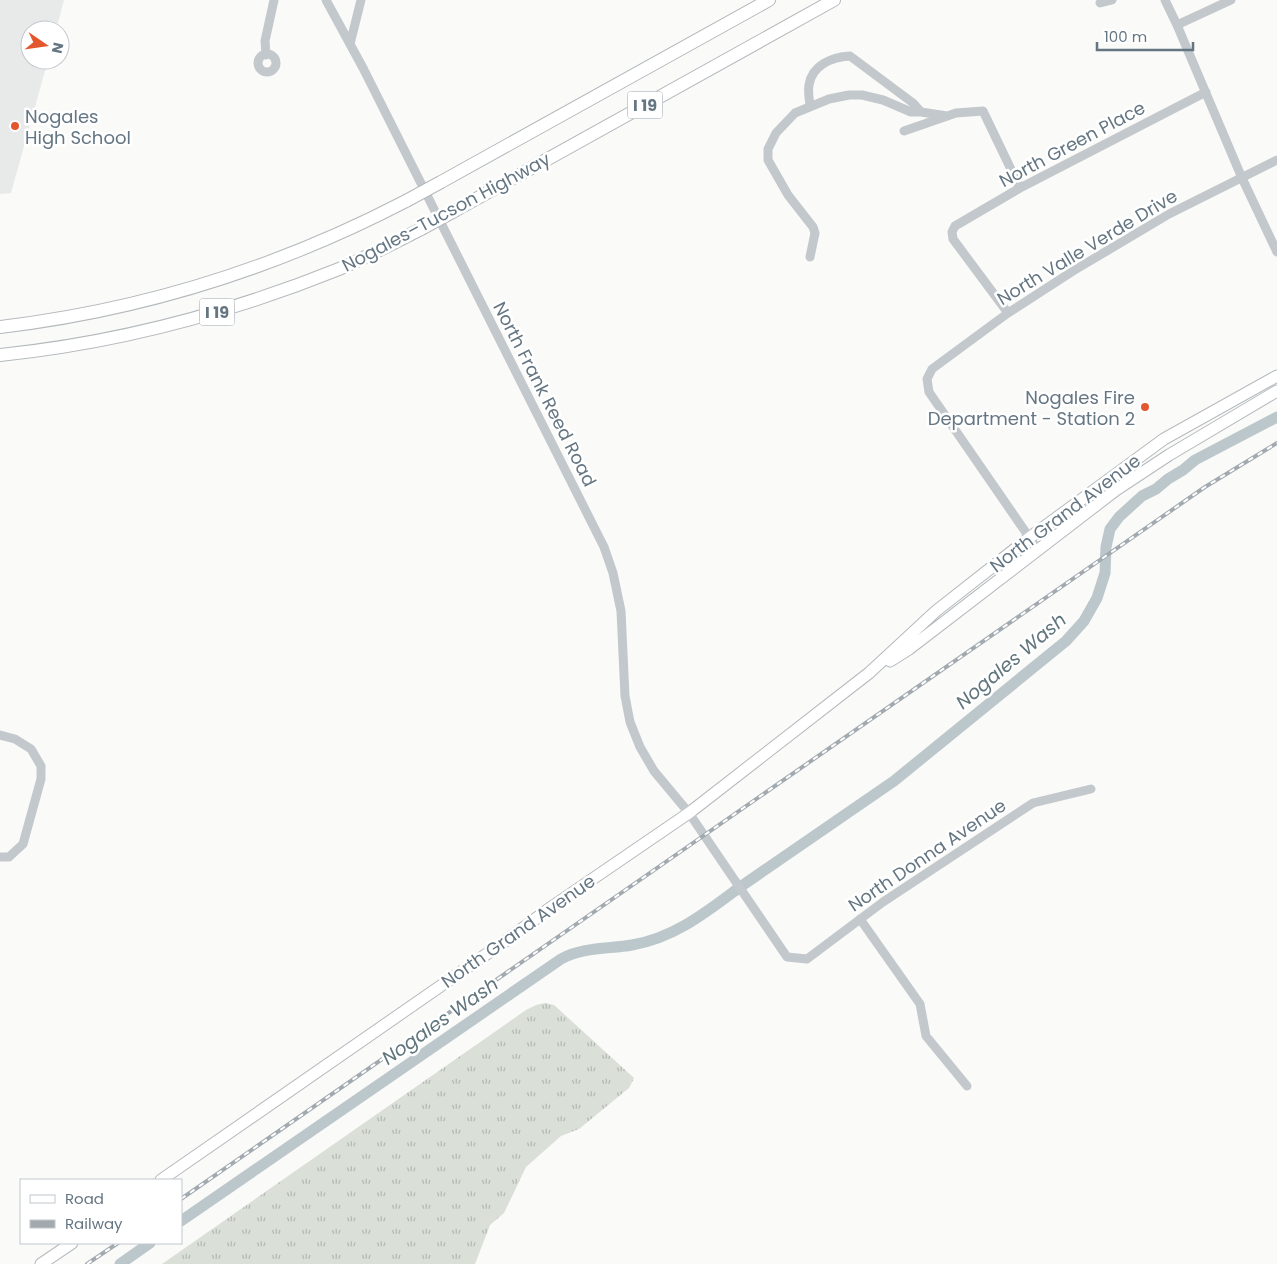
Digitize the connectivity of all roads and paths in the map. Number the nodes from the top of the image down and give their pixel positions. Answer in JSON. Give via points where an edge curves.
{"nodes":[{"id":1,"x":274,"y":0,"type":"edge"},
{"id":2,"x":326,"y":0,"type":"edge"},
{"id":3,"x":361,"y":0,"type":"edge"},
{"id":4,"x":768,"y":0,"type":"edge"},
{"id":5,"x":834,"y":0,"type":"edge"},
{"id":6,"x":1112,"y":0,"type":"edge"},
{"id":7,"x":1164,"y":0,"type":"edge"},
{"id":8,"x":1231,"y":0,"type":"edge"},
{"id":9,"x":1100,"y":3,"type":"dead end"},
{"id":10,"x":1177,"y":24,"type":"junction"},
{"id":11,"x":350,"y":44,"type":"junction"},
{"id":12,"x":266,"y":55,"type":"dead end"},
{"id":13,"x":1206,"y":92,"type":"junction"},
{"id":14,"x":810,"y":105,"type":"junction"},
{"id":15,"x":921,"y":112,"type":"junction"},
{"id":16,"x":947,"y":116,"type":"junction"},
{"id":17,"x":904,"y":131,"type":"dead end"},
{"id":18,"x":1277,"y":160,"type":"edge"},
{"id":19,"x":1242,"y":178,"type":"junction"},
{"id":20,"x":1020,"y":188,"type":"junction"},
{"id":21,"x":1277,"y":252,"type":"edge"},
{"id":22,"x":810,"y":257,"type":"dead end"},
{"id":23,"x":232,"y":307,"type":"junction"},
{"id":24,"x":1008,"y":313,"type":"junction"},
{"id":25,"x":0,"y":327,"type":"edge"},
{"id":26,"x":0,"y":355,"type":"edge"},
{"id":27,"x":0,"y":362,"type":"edge"},
{"id":28,"x":1277,"y":376,"type":"edge"},
{"id":29,"x":1277,"y":391,"type":"edge"},
{"id":30,"x":1028,"y":538,"type":"junction"},
{"id":31,"x":1038,"y":550,"type":"junction"},
{"id":32,"x":869,"y":673,"type":"junction"},
{"id":33,"x":0,"y":735,"type":"edge"},
{"id":34,"x":1091,"y":789,"type":"dead end"},
{"id":35,"x":689,"y":813,"type":"junction"},
{"id":36,"x":0,"y":858,"type":"edge"},
{"id":37,"x":860,"y":919,"type":"junction"},
{"id":38,"x":787,"y":958,"type":"joint"},
{"id":39,"x":967,"y":1086,"type":"dead end"},
{"id":40,"x":162,"y":1179,"type":"edge"},
{"id":41,"x":71,"y":1244,"type":"edge"},
{"id":42,"x":41,"y":1264,"type":"edge"}],
"edges":[{"from":1,"to":12,"type":"street","via":[[265,41]]},
{"from":2,"to":11,"type":"street","name":"North Frank Reed Road"},
{"from":3,"to":11,"type":"street"},
{"from":4,"to":25,"type":"highway","name":"Nogales–Tucson Highway","number":"I 19","bridge":true,"via":[[441,182],[329,239],[270,263],[162,297],[73,317]]},
{"from":5,"to":23,"type":"highway","name":"Nogales–Tucson Highway","number":"I 19","bridge":true,"via":[[422,230],[341,268]]},
{"from":6,"to":9,"type":"street"},
{"from":7,"to":10,"type":"street"},
{"from":8,"to":10,"type":"street"},
{"from":10,"to":13,"type":"street"},
{"from":11,"to":35,"type":"street","name":"North Frank Reed Road","via":[[604,547],[621,611],[625,696],[630,722],[654,771]]},
{"from":13,"to":19,"type":"street"},
{"from":13,"to":20,"type":"street","name":"North Green Place"},
{"from":14,"to":15,"type":"street","via":[[862,95],[911,112]]},
{"from":14,"to":15,"type":"street","via":[[809,85],[818,68],[840,57],[850,56]]},
{"from":14,"to":22,"type":"street","via":[[787,119],[771,142],[768,155],[770,166],[788,195],[813,226],[815,233]]},
{"from":15,"to":16,"type":"street"},
{"from":16,"to":17,"type":"street"},
{"from":16,"to":20,"type":"street","via":[[983,111]]},
{"from":18,"to":19,"type":"street","name":"North Valle Verde Drive"},
{"from":19,"to":21,"type":"street"},
{"from":19,"to":24,"type":"street","name":"North Valle Verde Drive","via":[[1169,214]]},
{"from":20,"to":24,"type":"street","name":"North Green Place","via":[[955,226],[952,232],[953,239]]},
{"from":23,"to":26,"type":"highway","name":"Nogales–Tucson Highway","number":"I 19","via":[[116,338]]},
{"from":23,"to":27,"type":"highway","via":[[94,347]]},
{"from":24,"to":30,"type":"street","name":"North Valle Verde Drive","via":[[932,369],[927,379],[929,392]]},
{"from":28,"to":30,"type":"main road","name":"North Grand Avenue","via":[[1164,439]]},
{"from":29,"to":31,"type":"main road","name":"North Grand Avenue","via":[[1116,490]]},
{"from":30,"to":31,"type":"street"},
{"from":30,"to":32,"type":"main road","name":"North Grand Avenue","via":[[936,612]]},
{"from":31,"to":32,"type":"main road","name":"North Grand Avenue","via":[[909,650]]},
{"from":32,"to":35,"type":"main road","name":"North Grand Avenue"},
{"from":33,"to":36,"type":"street","via":[[15,738],[31,749],[42,766],[23,844],[9,857]]},
{"from":34,"to":37,"type":"street","name":"North Donna Avenue","via":[[1033,802]]},
{"from":35,"to":38,"type":"street","name":"North Frank Reed Road"},
{"from":35,"to":40,"type":"main road","name":"North Grand Avenue"},
{"from":37,"to":38,"type":"street","name":"North Donna Avenue","via":[[806,959]]},
{"from":37,"to":39,"type":"street","via":[[920,1004],[926,1036]]},
{"from":41,"to":42,"type":"main road"}]}
